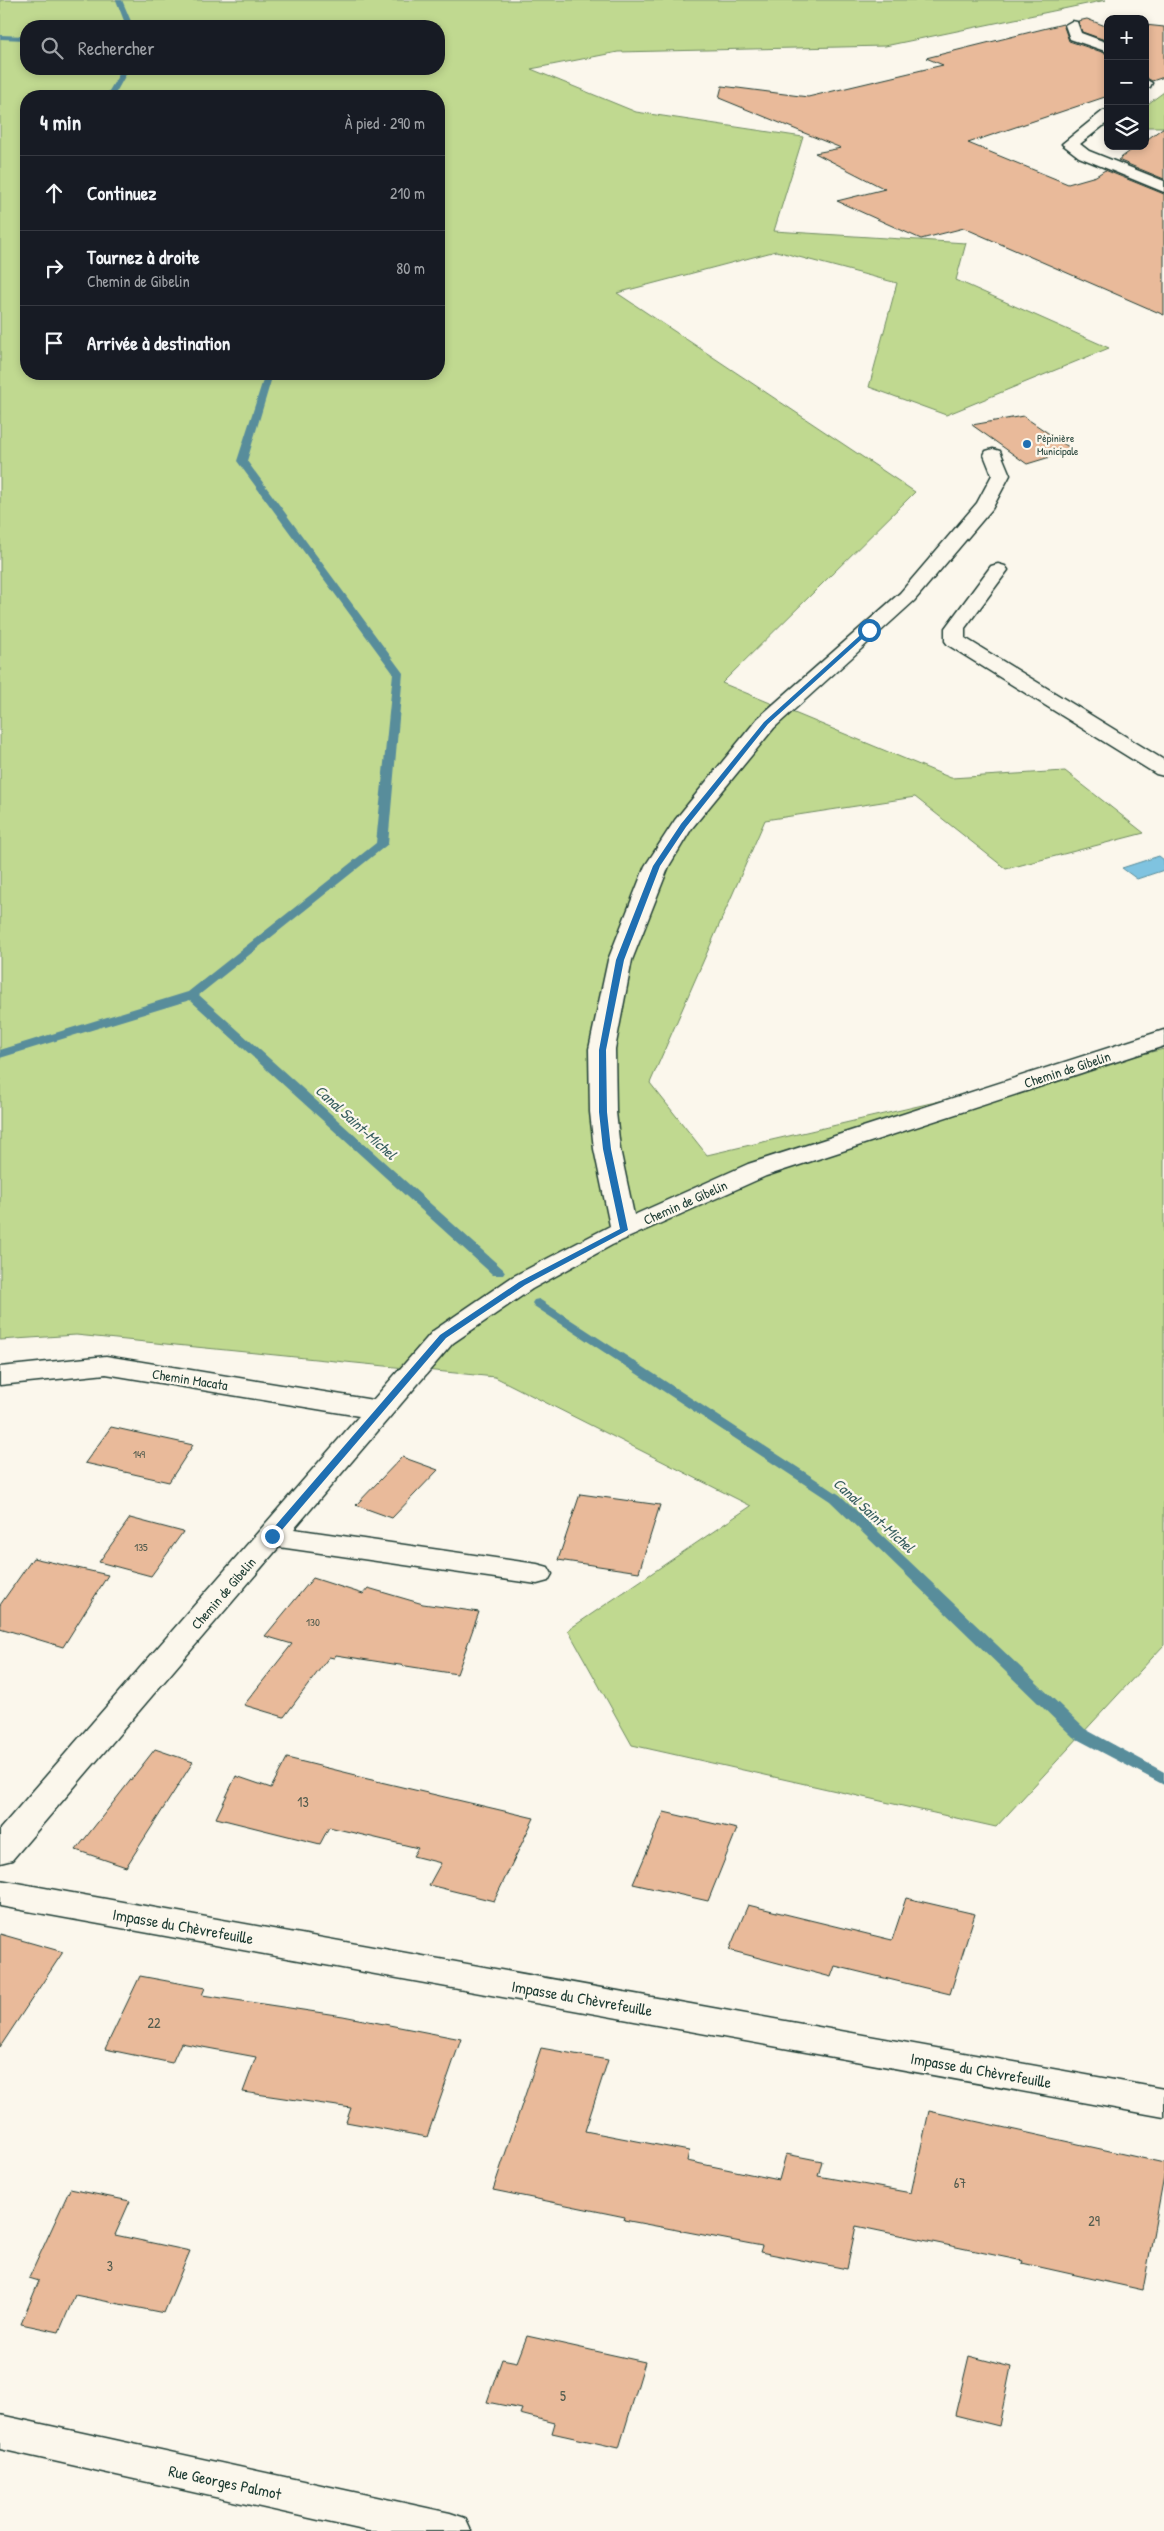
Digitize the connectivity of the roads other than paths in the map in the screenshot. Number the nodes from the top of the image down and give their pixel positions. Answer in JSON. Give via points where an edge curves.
{"nodes":[{"id":1,"x":1072,"y":25,"type":"dead end"},
{"id":2,"x":1104,"y":46,"type":"edge"},
{"id":3,"x":1104,"y":117,"type":"edge"},
{"id":4,"x":1164,"y":187,"type":"edge"},
{"id":5,"x":993,"y":456,"type":"dead end"},
{"id":6,"x":998,"y":570,"type":"dead end"},
{"id":7,"x":1164,"y":769,"type":"edge"},
{"id":8,"x":1164,"y":1038,"type":"edge"},
{"id":9,"x":624,"y":1230,"type":"junction"},
{"id":10,"x":0,"y":1376,"type":"edge"},
{"id":11,"x":379,"y":1410,"type":"junction"},
{"id":12,"x":272,"y":1536,"type":"junction"},
{"id":13,"x":536,"y":1574,"type":"dead end"},
{"id":14,"x":0,"y":1852,"type":"edge"},
{"id":15,"x":0,"y":1893,"type":"edge"},
{"id":16,"x":1164,"y":2103,"type":"edge"},
{"id":17,"x":0,"y":2432,"type":"edge"},
{"id":18,"x":450,"y":2531,"type":"edge"}],
"edges":[{"from":1,"to":2,"type":"street","via":[[1076,36]]},
{"from":3,"to":4,"type":"street","via":[[1070,144],[1084,154]]},
{"from":5,"to":9,"type":"street","via":[[1001,475],[985,505],[907,597],[766,723],[683,826],[657,866],[620,960],[602,1050],[607,1149]]},
{"from":6,"to":7,"type":"street","via":[[955,628],[955,641]]},
{"from":8,"to":9,"type":"street","name":"Chemin de Gibelin","via":[[757,1170]]},
{"from":9,"to":11,"type":"street","name":"Chemin de Gibelin","via":[[522,1283],[443,1337]]},
{"from":10,"to":11,"type":"street","name":"Chemin Macata","via":[[106,1365]]},
{"from":11,"to":12,"type":"street","name":"Chemin de Gibelin"},
{"from":12,"to":13,"type":"street"},
{"from":12,"to":14,"type":"street","name":"Chemin de Gibelin"},
{"from":15,"to":16,"type":"street","name":"Impasse du Chèvrefeuille"},
{"from":17,"to":18,"type":"street","name":"Rue Georges Palmot"}]}
